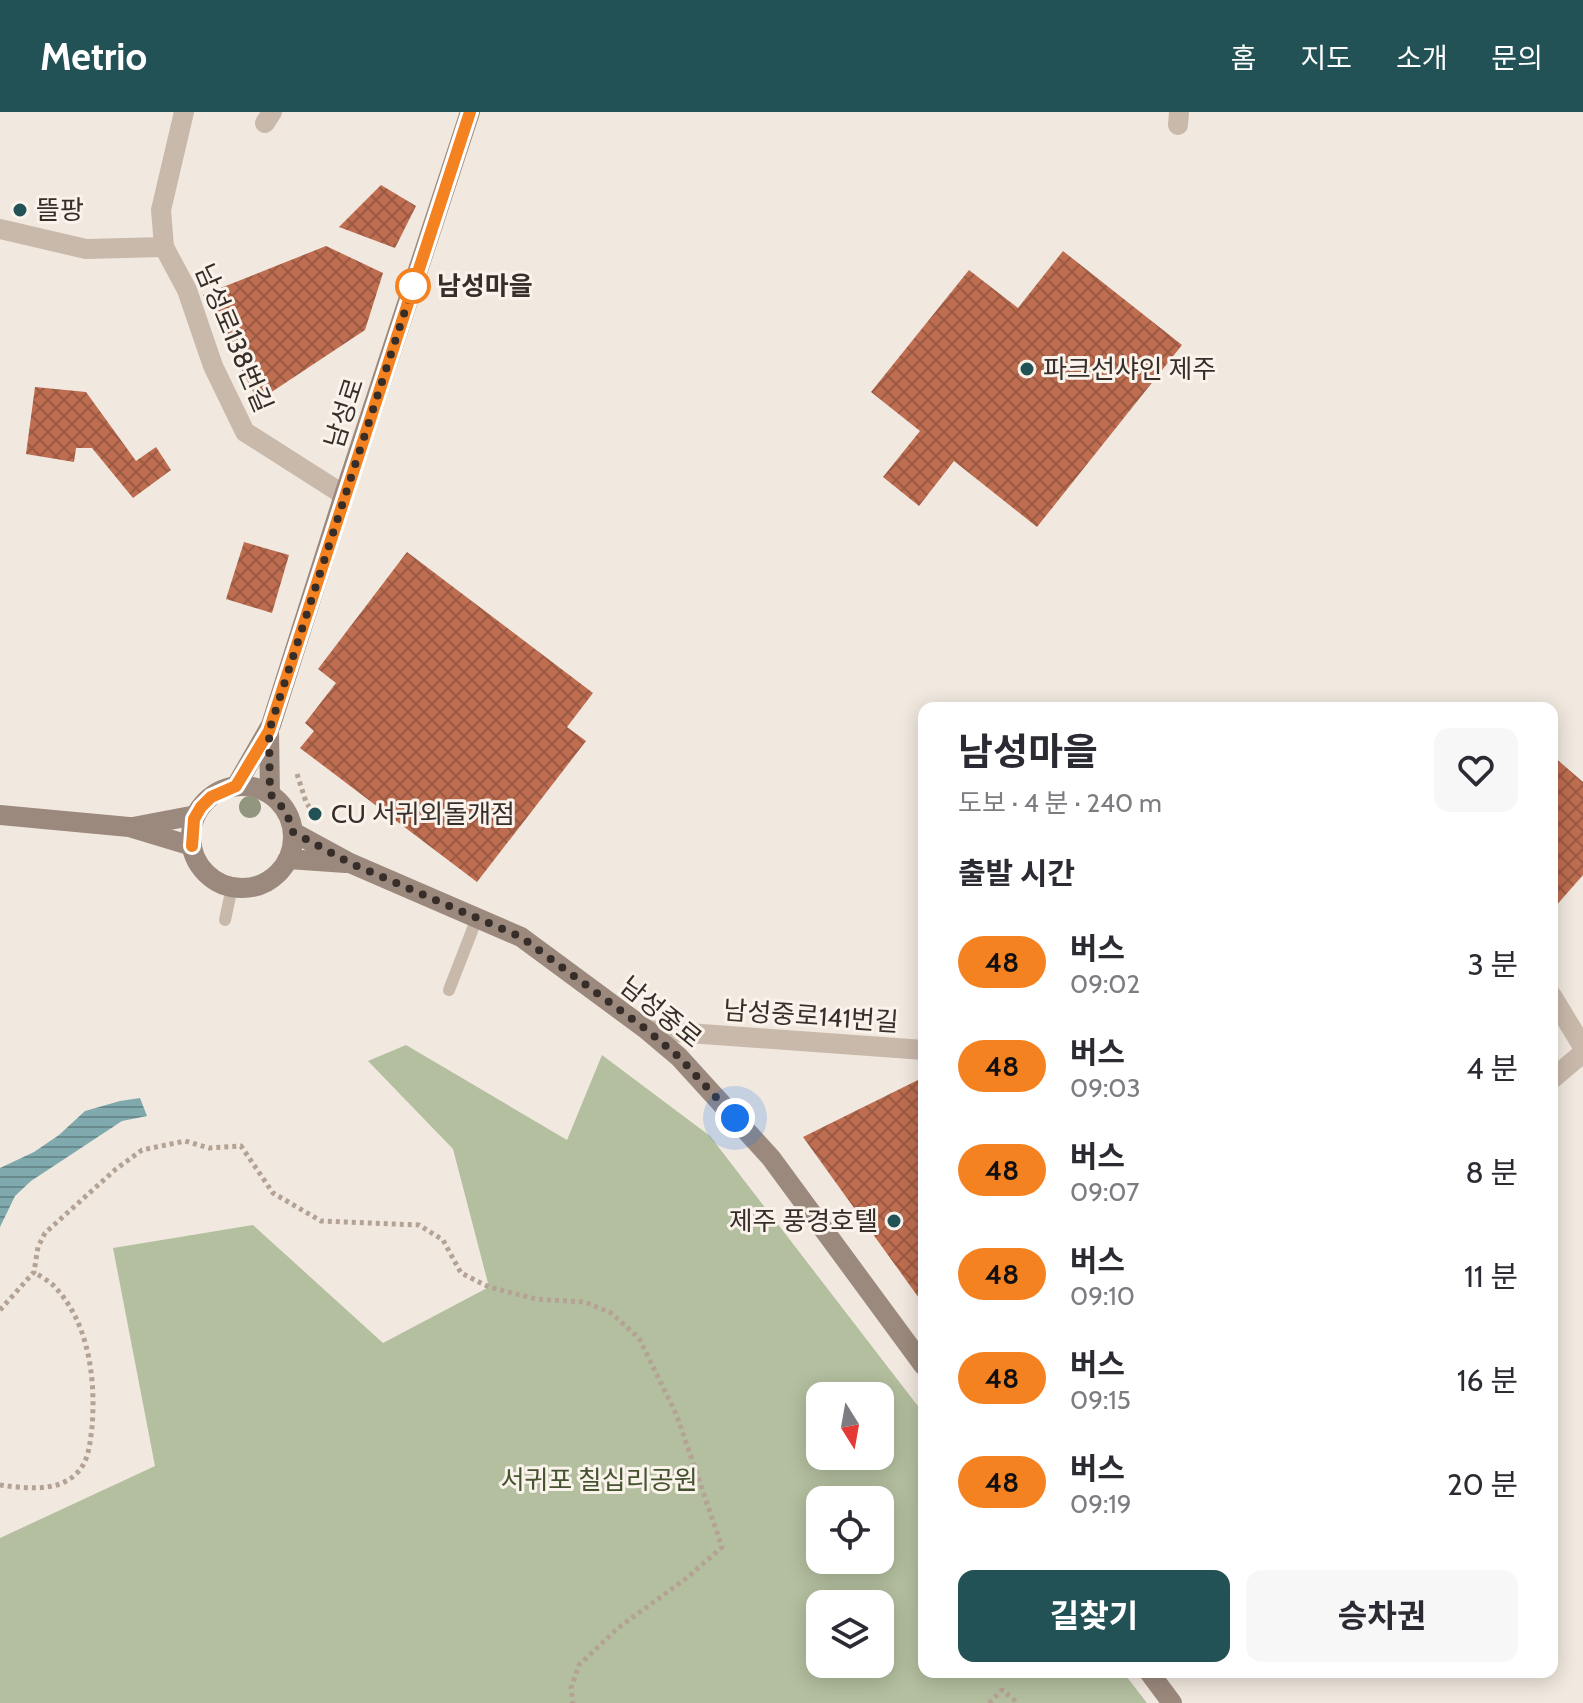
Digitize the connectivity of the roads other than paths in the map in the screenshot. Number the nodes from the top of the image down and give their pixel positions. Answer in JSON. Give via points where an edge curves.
{"nodes":[{"id":1,"x":184,"y":112,"type":"edge"},
{"id":2,"x":470,"y":112,"type":"edge"},
{"id":3,"x":0,"y":229,"type":"edge"},
{"id":4,"x":164,"y":247,"type":"junction"},
{"id":5,"x":344,"y":495,"type":"junction"},
{"id":6,"x":269,"y":731,"type":"junction"},
{"id":7,"x":236,"y":786,"type":"junction"},
{"id":8,"x":270,"y":794,"type":"junction"},
{"id":9,"x":0,"y":815,"type":"edge"},
{"id":10,"x":196,"y":815,"type":"junction"},
{"id":11,"x":129,"y":827,"type":"junction"},
{"id":12,"x":293,"y":832,"type":"junction"},
{"id":13,"x":192,"y":846,"type":"junction"},
{"id":14,"x":288,"y":859,"type":"junction"},
{"id":15,"x":350,"y":863,"type":"junction"},
{"id":16,"x":232,"y":887,"type":"junction"},
{"id":17,"x":477,"y":918,"type":"junction"},
{"id":18,"x":225,"y":920,"type":"dead end"},
{"id":19,"x":449,"y":990,"type":"dead end"},
{"id":20,"x":1558,"y":1006,"type":"edge"},
{"id":21,"x":647,"y":1030,"type":"junction"},
{"id":22,"x":1583,"y":1047,"type":"edge"},
{"id":23,"x":918,"y":1050,"type":"edge"},
{"id":24,"x":1583,"y":1053,"type":"edge"},
{"id":25,"x":1558,"y":1074,"type":"edge"},
{"id":26,"x":918,"y":1358,"type":"edge"},
{"id":27,"x":1153,"y":1678,"type":"edge"},
{"id":28,"x":1172,"y":1703,"type":"edge"}],
"edges":[{"from":1,"to":4,"type":"street","name":"남성로138번길","via":[[161,210]]},
{"from":2,"to":5,"type":"street","name":"남성로"},
{"from":3,"to":4,"type":"street","name":"남성로138번길","via":[[86,249]]},
{"from":4,"to":5,"type":"street","name":"남성로138번길","via":[[245,432]]},
{"from":5,"to":6,"type":"street","name":"남성로"},
{"from":6,"to":7,"type":"street","name":"남성로"},
{"from":6,"to":8,"type":"street","name":"남성로"},
{"from":7,"to":8,"type":"street"},
{"from":7,"to":10,"type":"street","name":"남성로","via":[[211,797]]},
{"from":8,"to":12,"type":"street","via":[[282,804]]},
{"from":9,"to":11,"type":"street"},
{"from":10,"to":11,"type":"street"},
{"from":10,"to":13,"type":"street"},
{"from":11,"to":13,"type":"street"},
{"from":12,"to":14,"type":"street"},
{"from":12,"to":15,"type":"street","name":"남성중로"},
{"from":13,"to":16,"type":"street","via":[[205,872]]},
{"from":14,"to":15,"type":"street","name":"남성중로"},
{"from":14,"to":16,"type":"street","via":[[265,883]]},
{"from":15,"to":17,"type":"street","name":"남성중로"},
{"from":16,"to":18,"type":"lane"},
{"from":17,"to":19,"type":"lane"},
{"from":17,"to":21,"type":"street","name":"남성중로","via":[[521,937]]},
{"from":20,"to":22,"type":"street"},
{"from":21,"to":23,"type":"street","name":"남성중로141번길"},
{"from":21,"to":26,"type":"street","name":"남성중로","via":[[679,1057],[771,1158]]},
{"from":24,"to":25,"type":"street"},
{"from":27,"to":28,"type":"street"}]}
